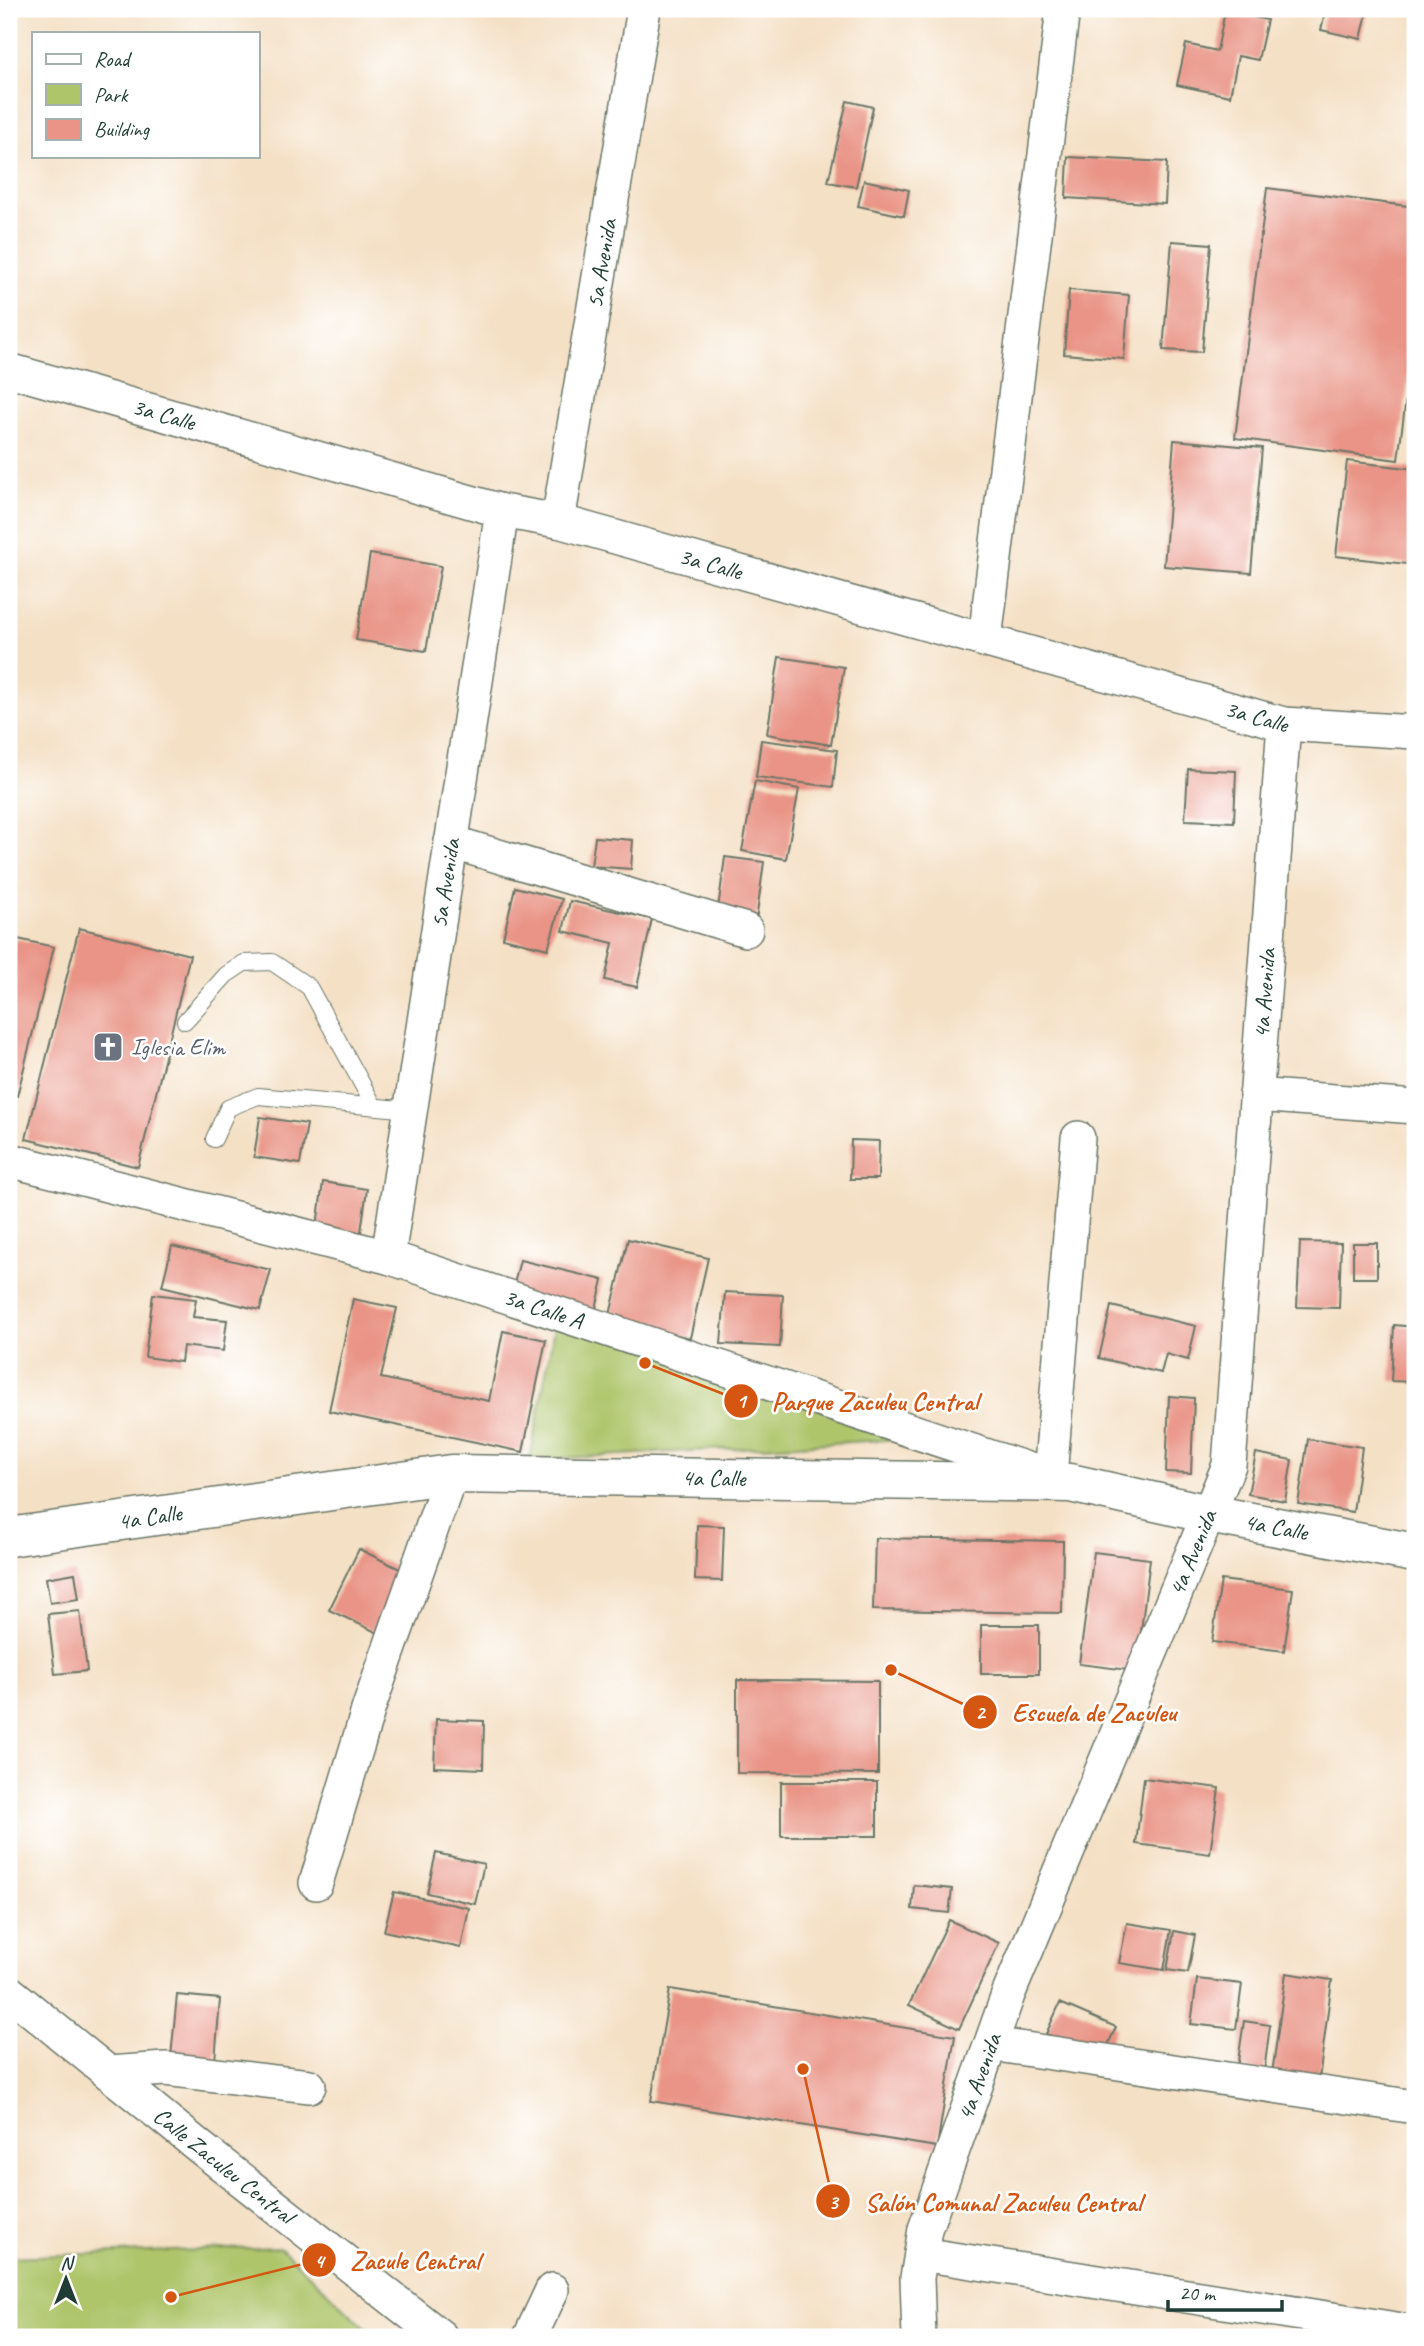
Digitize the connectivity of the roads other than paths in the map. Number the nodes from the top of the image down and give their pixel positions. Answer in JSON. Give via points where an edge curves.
{"nodes":[{"id":1,"x":644,"y":9,"type":"edge"},
{"id":2,"x":1063,"y":9,"type":"edge"},
{"id":3,"x":9,"y":370,"type":"edge"},
{"id":4,"x":502,"y":511,"type":"junction"},
{"id":5,"x":558,"y":521,"type":"junction"},
{"id":6,"x":985,"y":639,"type":"junction"},
{"id":7,"x":1284,"y":724,"type":"junction"},
{"id":8,"x":1415,"y":732,"type":"edge"},
{"id":9,"x":452,"y":842,"type":"junction"},
{"id":10,"x":746,"y":930,"type":"dead end"},
{"id":11,"x":185,"y":1021,"type":"dead end"},
{"id":12,"x":1256,"y":1095,"type":"junction"},
{"id":13,"x":374,"y":1107,"type":"junction"},
{"id":14,"x":1415,"y":1107,"type":"edge"},
{"id":15,"x":411,"y":1110,"type":"junction"},
{"id":16,"x":1078,"y":1138,"type":"dead end"},
{"id":17,"x":214,"y":1139,"type":"dead end"},
{"id":18,"x":9,"y":1160,"type":"edge"},
{"id":19,"x":388,"y":1257,"type":"junction"},
{"id":20,"x":451,"y":1474,"type":"junction"},
{"id":21,"x":1060,"y":1480,"type":"junction"},
{"id":22,"x":1209,"y":1514,"type":"junction"},
{"id":23,"x":9,"y":1537,"type":"edge"},
{"id":24,"x":1415,"y":1553,"type":"edge"},
{"id":25,"x":316,"y":1883,"type":"dead end"},
{"id":26,"x":9,"y":1992,"type":"edge"},
{"id":27,"x":991,"y":2044,"type":"junction"},
{"id":28,"x":109,"y":2073,"type":"junction"},
{"id":29,"x":309,"y":2086,"type":"dead end"},
{"id":30,"x":1415,"y":2107,"type":"edge"},
{"id":31,"x":922,"y":2254,"type":"junction"},
{"id":32,"x":552,"y":2290,"type":"dead end"},
{"id":33,"x":1415,"y":2332,"type":"edge"},
{"id":34,"x":442,"y":2337,"type":"edge"},
{"id":35,"x":530,"y":2337,"type":"edge"},
{"id":36,"x":919,"y":2337,"type":"edge"}],
"edges":[{"from":1,"to":5,"type":"street","name":"5a Avenida"},
{"from":2,"to":6,"type":"street"},
{"from":3,"to":4,"type":"street","name":"3a Calle"},
{"from":4,"to":5,"type":"street","name":"3a Calle"},
{"from":4,"to":9,"type":"street","name":"5a Avenida"},
{"from":5,"to":6,"type":"street","name":"3a Calle"},
{"from":6,"to":7,"type":"street","name":"3a Calle"},
{"from":7,"to":8,"type":"street","name":"3a Calle"},
{"from":7,"to":12,"type":"street","name":"4a Avenida"},
{"from":9,"to":10,"type":"street"},
{"from":9,"to":15,"type":"street","name":"5a Avenida"},
{"from":11,"to":13,"type":"lane","via":[[226,975],[244,963],[272,962],[309,987]]},
{"from":12,"to":14,"type":"street"},
{"from":12,"to":22,"type":"street","name":"4a Avenida","via":[[1229,1465]]},
{"from":13,"to":15,"type":"lane"},
{"from":13,"to":17,"type":"lane","via":[[258,1096],[228,1108]]},
{"from":15,"to":19,"type":"street","name":"5a Avenida"},
{"from":16,"to":21,"type":"street"},
{"from":18,"to":19,"type":"street","name":"3a Calle A"},
{"from":19,"to":21,"type":"street","name":"3a Calle A"},
{"from":20,"to":21,"type":"street","name":"4a Calle"},
{"from":20,"to":23,"type":"street","name":"4a Calle"},
{"from":20,"to":25,"type":"street","via":[[369,1707]]},
{"from":21,"to":22,"type":"street","name":"4a Calle"},
{"from":22,"to":24,"type":"street","name":"4a Calle"},
{"from":22,"to":27,"type":"street","name":"4a Avenida"},
{"from":26,"to":28,"type":"street","name":"Calle Zaculeu Central"},
{"from":27,"to":30,"type":"street"},
{"from":27,"to":31,"type":"street","name":"4a Avenida","via":[[925,2230]]},
{"from":28,"to":29,"type":"street","via":[[165,2069]]},
{"from":28,"to":34,"type":"street","name":"Calle Zaculeu Central"},
{"from":31,"to":33,"type":"street"},
{"from":31,"to":36,"type":"street","name":"4a Avenida","via":[[917,2278]]},
{"from":32,"to":35,"type":"street"}]}
